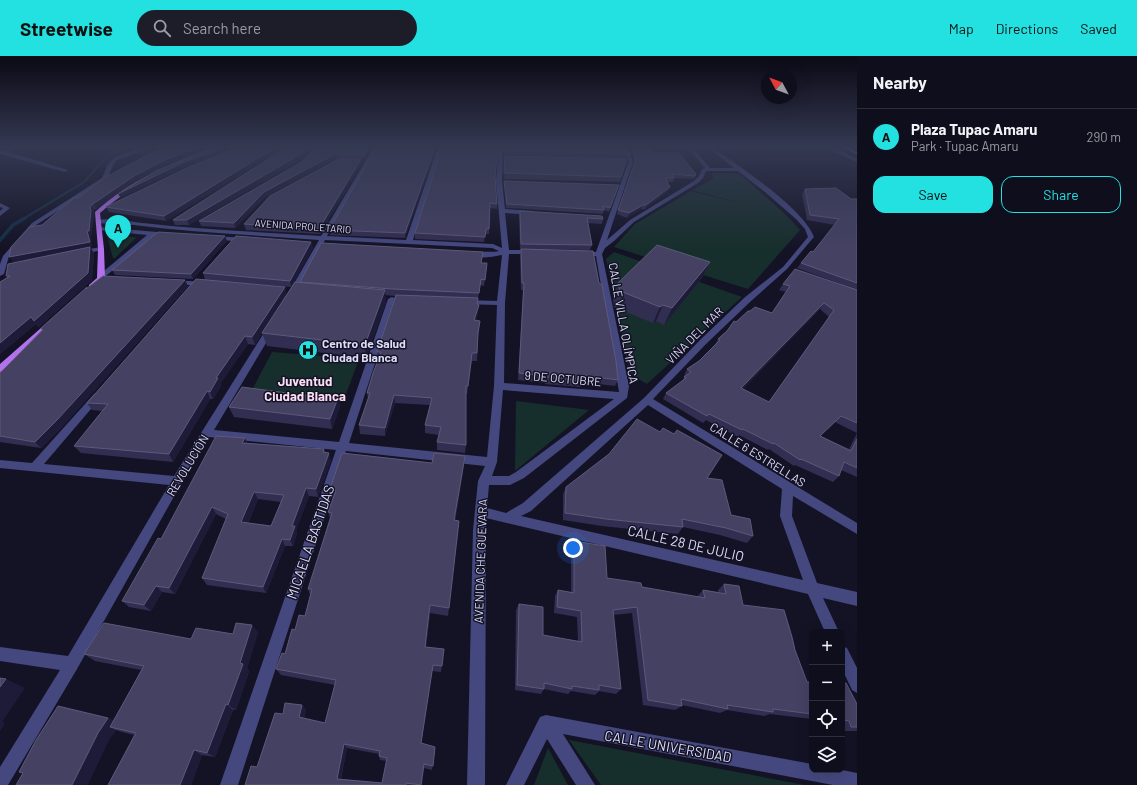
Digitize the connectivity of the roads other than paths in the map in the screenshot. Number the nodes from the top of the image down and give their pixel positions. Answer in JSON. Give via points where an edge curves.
{"nodes":[{"id":1,"x":101,"y":181,"type":"edge"},
{"id":2,"x":139,"y":181,"type":"edge"},
{"id":3,"x":354,"y":181,"type":"edge"},
{"id":4,"x":429,"y":181,"type":"edge"},
{"id":5,"x":498,"y":181,"type":"joint"},
{"id":6,"x":625,"y":181,"type":"edge"},
{"id":7,"x":697,"y":181,"type":"edge"},
{"id":8,"x":755,"y":181,"type":"edge"},
{"id":9,"x":506,"y":182,"type":"edge"},
{"id":10,"x":615,"y":186,"type":"edge"},
{"id":11,"x":623,"y":186,"type":"junction"},
{"id":12,"x":116,"y":204,"type":"edge"},
{"id":13,"x":0,"y":205,"type":"edge"},
{"id":14,"x":502,"y":211,"type":"junction"},
{"id":15,"x":2,"y":213,"type":"edge"},
{"id":16,"x":97,"y":213,"type":"junction"},
{"id":17,"x":541,"y":213,"type":"edge"},
{"id":18,"x":603,"y":217,"type":"edge"},
{"id":19,"x":611,"y":218,"type":"junction"},
{"id":20,"x":169,"y":222,"type":"dead end"},
{"id":21,"x":198,"y":224,"type":"edge"},
{"id":22,"x":98,"y":226,"type":"junction"},
{"id":23,"x":163,"y":227,"type":"junction"},
{"id":24,"x":191,"y":228,"type":"junction"},
{"id":25,"x":152,"y":234,"type":"junction"},
{"id":26,"x":175,"y":236,"type":"edge"},
{"id":27,"x":205,"y":237,"type":"edge"},
{"id":28,"x":323,"y":238,"type":"junction"},
{"id":29,"x":235,"y":239,"type":"junction"},
{"id":30,"x":265,"y":242,"type":"edge"},
{"id":31,"x":409,"y":242,"type":"junction"},
{"id":32,"x":101,"y":249,"type":"junction"},
{"id":33,"x":225,"y":250,"type":"edge"},
{"id":34,"x":600,"y":251,"type":"junction"},
{"id":35,"x":506,"y":252,"type":"junction"},
{"id":36,"x":545,"y":253,"type":"edge"},
{"id":37,"x":459,"y":254,"type":"edge"},
{"id":38,"x":576,"y":254,"type":"edge"},
{"id":39,"x":70,"y":255,"type":"edge"},
{"id":40,"x":10,"y":266,"type":"edge"},
{"id":41,"x":1,"y":271,"type":"edge"},
{"id":42,"x":206,"y":272,"type":"edge"},
{"id":43,"x":105,"y":279,"type":"junction"},
{"id":44,"x":164,"y":282,"type":"edge"},
{"id":45,"x":196,"y":283,"type":"junction"},
{"id":46,"x":211,"y":284,"type":"edge"},
{"id":47,"x":83,"y":294,"type":"edge"},
{"id":48,"x":186,"y":295,"type":"edge"},
{"id":49,"x":392,"y":299,"type":"dead end"},
{"id":50,"x":454,"y":301,"type":"edge"},
{"id":51,"x":500,"y":303,"type":"junction"},
{"id":52,"x":286,"y":304,"type":"edge"},
{"id":53,"x":278,"y":317,"type":"edge"},
{"id":54,"x":48,"y":326,"type":"edge"},
{"id":55,"x":0,"y":369,"type":"edge"},
{"id":56,"x":500,"y":386,"type":"junction"},
{"id":57,"x":102,"y":391,"type":"edge"},
{"id":58,"x":624,"y":396,"type":"junction"},
{"id":59,"x":646,"y":400,"type":"junction"},
{"id":60,"x":206,"y":433,"type":"junction"},
{"id":61,"x":343,"y":446,"type":"junction"},
{"id":62,"x":492,"y":462,"type":"junction"},
{"id":63,"x":0,"y":464,"type":"edge"},
{"id":64,"x":34,"y":468,"type":"junction"},
{"id":65,"x":177,"y":481,"type":"junction"},
{"id":66,"x":484,"y":481,"type":"junction"},
{"id":67,"x":788,"y":488,"type":"junction"},
{"id":68,"x":480,"y":511,"type":"junction"},
{"id":69,"x":507,"y":518,"type":"junction"},
{"id":70,"x":857,"y":529,"type":"edge"},
{"id":71,"x":812,"y":588,"type":"junction"},
{"id":72,"x":857,"y":599,"type":"edge"},
{"id":73,"x":831,"y":629,"type":"edge"},
{"id":74,"x":0,"y":654,"type":"edge"},
{"id":75,"x":845,"y":659,"type":"edge"},
{"id":76,"x":72,"y":664,"type":"junction"},
{"id":77,"x":857,"y":685,"type":"edge"},
{"id":78,"x":546,"y":723,"type":"junction"},
{"id":79,"x":857,"y":780,"type":"edge"},
{"id":80,"x":0,"y":784,"type":"edge"},
{"id":81,"x":229,"y":785,"type":"edge"},
{"id":82,"x":476,"y":785,"type":"edge"},
{"id":83,"x":515,"y":785,"type":"edge"},
{"id":84,"x":586,"y":785,"type":"edge"}],
"edges":[{"from":1,"to":41,"type":"street","via":[[34,224],[10,250]]},
{"from":2,"to":16,"type":"main road"},
{"from":3,"to":28,"type":"street"},
{"from":4,"to":31,"type":"street"},
{"from":5,"to":9,"type":"street"},
{"from":5,"to":14,"type":"street","name":"AVENIDA CHE GUEVARA"},
{"from":6,"to":11,"type":"street"},
{"from":7,"to":34,"type":"street","via":[[632,221]]},
{"from":8,"to":59,"type":"street","name":"VIÑA DEL MAR","via":[[793,212],[812,235],[789,269],[747,300]]},
{"from":10,"to":11,"type":"street"},
{"from":11,"to":19,"type":"street"},
{"from":12,"to":16,"type":"street"},
{"from":13,"to":15,"type":"street","via":[[7,208]]},
{"from":14,"to":17,"type":"street"},
{"from":14,"to":35,"type":"street","name":"AVENIDA CHE GUEVARA"},
{"from":16,"to":22,"type":"main road"},
{"from":18,"to":19,"type":"street"},
{"from":19,"to":34,"type":"street"},
{"from":20,"to":23,"type":"street"},
{"from":21,"to":24,"type":"street"},
{"from":22,"to":23,"type":"street","name":"AVENIDA PROLETARIO","via":[[112,221]]},
{"from":22,"to":25,"type":"street"},
{"from":22,"to":32,"type":"main road"},
{"from":23,"to":24,"type":"street","name":"AVENIDA PROLETARIO"},
{"from":24,"to":28,"type":"street","name":"AVENIDA PROLETARIO","via":[[241,228]]},
{"from":25,"to":26,"type":"street"},
{"from":25,"to":43,"type":"street"},
{"from":27,"to":29,"type":"street","name":"AVENIDA PROLETARIO"},
{"from":28,"to":31,"type":"street","name":"AVENIDA PROLETARIO"},
{"from":28,"to":52,"type":"street"},
{"from":29,"to":30,"type":"street","name":"AVENIDA PROLETARIO"},
{"from":29,"to":33,"type":"street"},
{"from":31,"to":35,"type":"street","name":"AVENIDA PROLETARIO","via":[[493,246]]},
{"from":32,"to":39,"type":"street"},
{"from":32,"to":43,"type":"main road"},
{"from":34,"to":38,"type":"street"},
{"from":34,"to":58,"type":"street","name":"CALLE VILLA OLÍMPICA"},
{"from":35,"to":36,"type":"street","name":"AVENIDA PROLETARIO"},
{"from":35,"to":37,"type":"street","name":"AVENIDA PROLETARIO","via":[[490,255]]},
{"from":35,"to":51,"type":"street","name":"AVENIDA CHE GUEVARA"},
{"from":40,"to":41,"type":"street"},
{"from":42,"to":45,"type":"street"},
{"from":43,"to":47,"type":"main road"},
{"from":44,"to":45,"type":"street"},
{"from":45,"to":46,"type":"street"},
{"from":45,"to":48,"type":"street"},
{"from":49,"to":61,"type":"street","name":"MICAELA BASTIDAS"},
{"from":50,"to":51,"type":"street"},
{"from":51,"to":56,"type":"street","name":"AVENIDA CHE GUEVARA"},
{"from":53,"to":60,"type":"street","name":"REVOLUCIÓN"},
{"from":54,"to":55,"type":"main road"},
{"from":56,"to":58,"type":"street","name":"9 DE OCTUBRE"},
{"from":56,"to":62,"type":"street","name":"AVENIDA CHE GUEVARA"},
{"from":57,"to":64,"type":"street"},
{"from":58,"to":66,"type":"street","via":[[520,475],[510,480]]},
{"from":59,"to":67,"type":"street","name":"CALLE 6 ESTRELLAS"},
{"from":59,"to":69,"type":"street","name":"VIÑA DEL MAR","via":[[527,507]]},
{"from":60,"to":61,"type":"street"},
{"from":60,"to":65,"type":"street","name":"REVOLUCIÓN"},
{"from":61,"to":62,"type":"street"},
{"from":61,"to":81,"type":"street","name":"MICAELA BASTIDAS"},
{"from":62,"to":66,"type":"street","name":"AVENIDA CHE GUEVARA"},
{"from":63,"to":64,"type":"street"},
{"from":64,"to":65,"type":"street"},
{"from":65,"to":76,"type":"street","name":"REVOLUCIÓN"},
{"from":66,"to":68,"type":"street","name":"AVENIDA CHE GUEVARA"},
{"from":67,"to":70,"type":"street","name":"CALLE 6 ESTRELLAS"},
{"from":67,"to":71,"type":"street","via":[[786,516]]},
{"from":68,"to":69,"type":"street"},
{"from":68,"to":82,"type":"street","name":"AVENIDA CHE GUEVARA"},
{"from":69,"to":71,"type":"street","name":"CALLE 28 DE JULIO"},
{"from":71,"to":72,"type":"street","name":"CALLE 28 DE JULIO"},
{"from":71,"to":73,"type":"street"},
{"from":74,"to":76,"type":"street"},
{"from":75,"to":77,"type":"street"},
{"from":76,"to":80,"type":"street","name":"REVOLUCIÓN"},
{"from":78,"to":79,"type":"street","name":"CALLE UNIVERSIDAD"},
{"from":78,"to":83,"type":"street"},
{"from":78,"to":84,"type":"street"}]}
